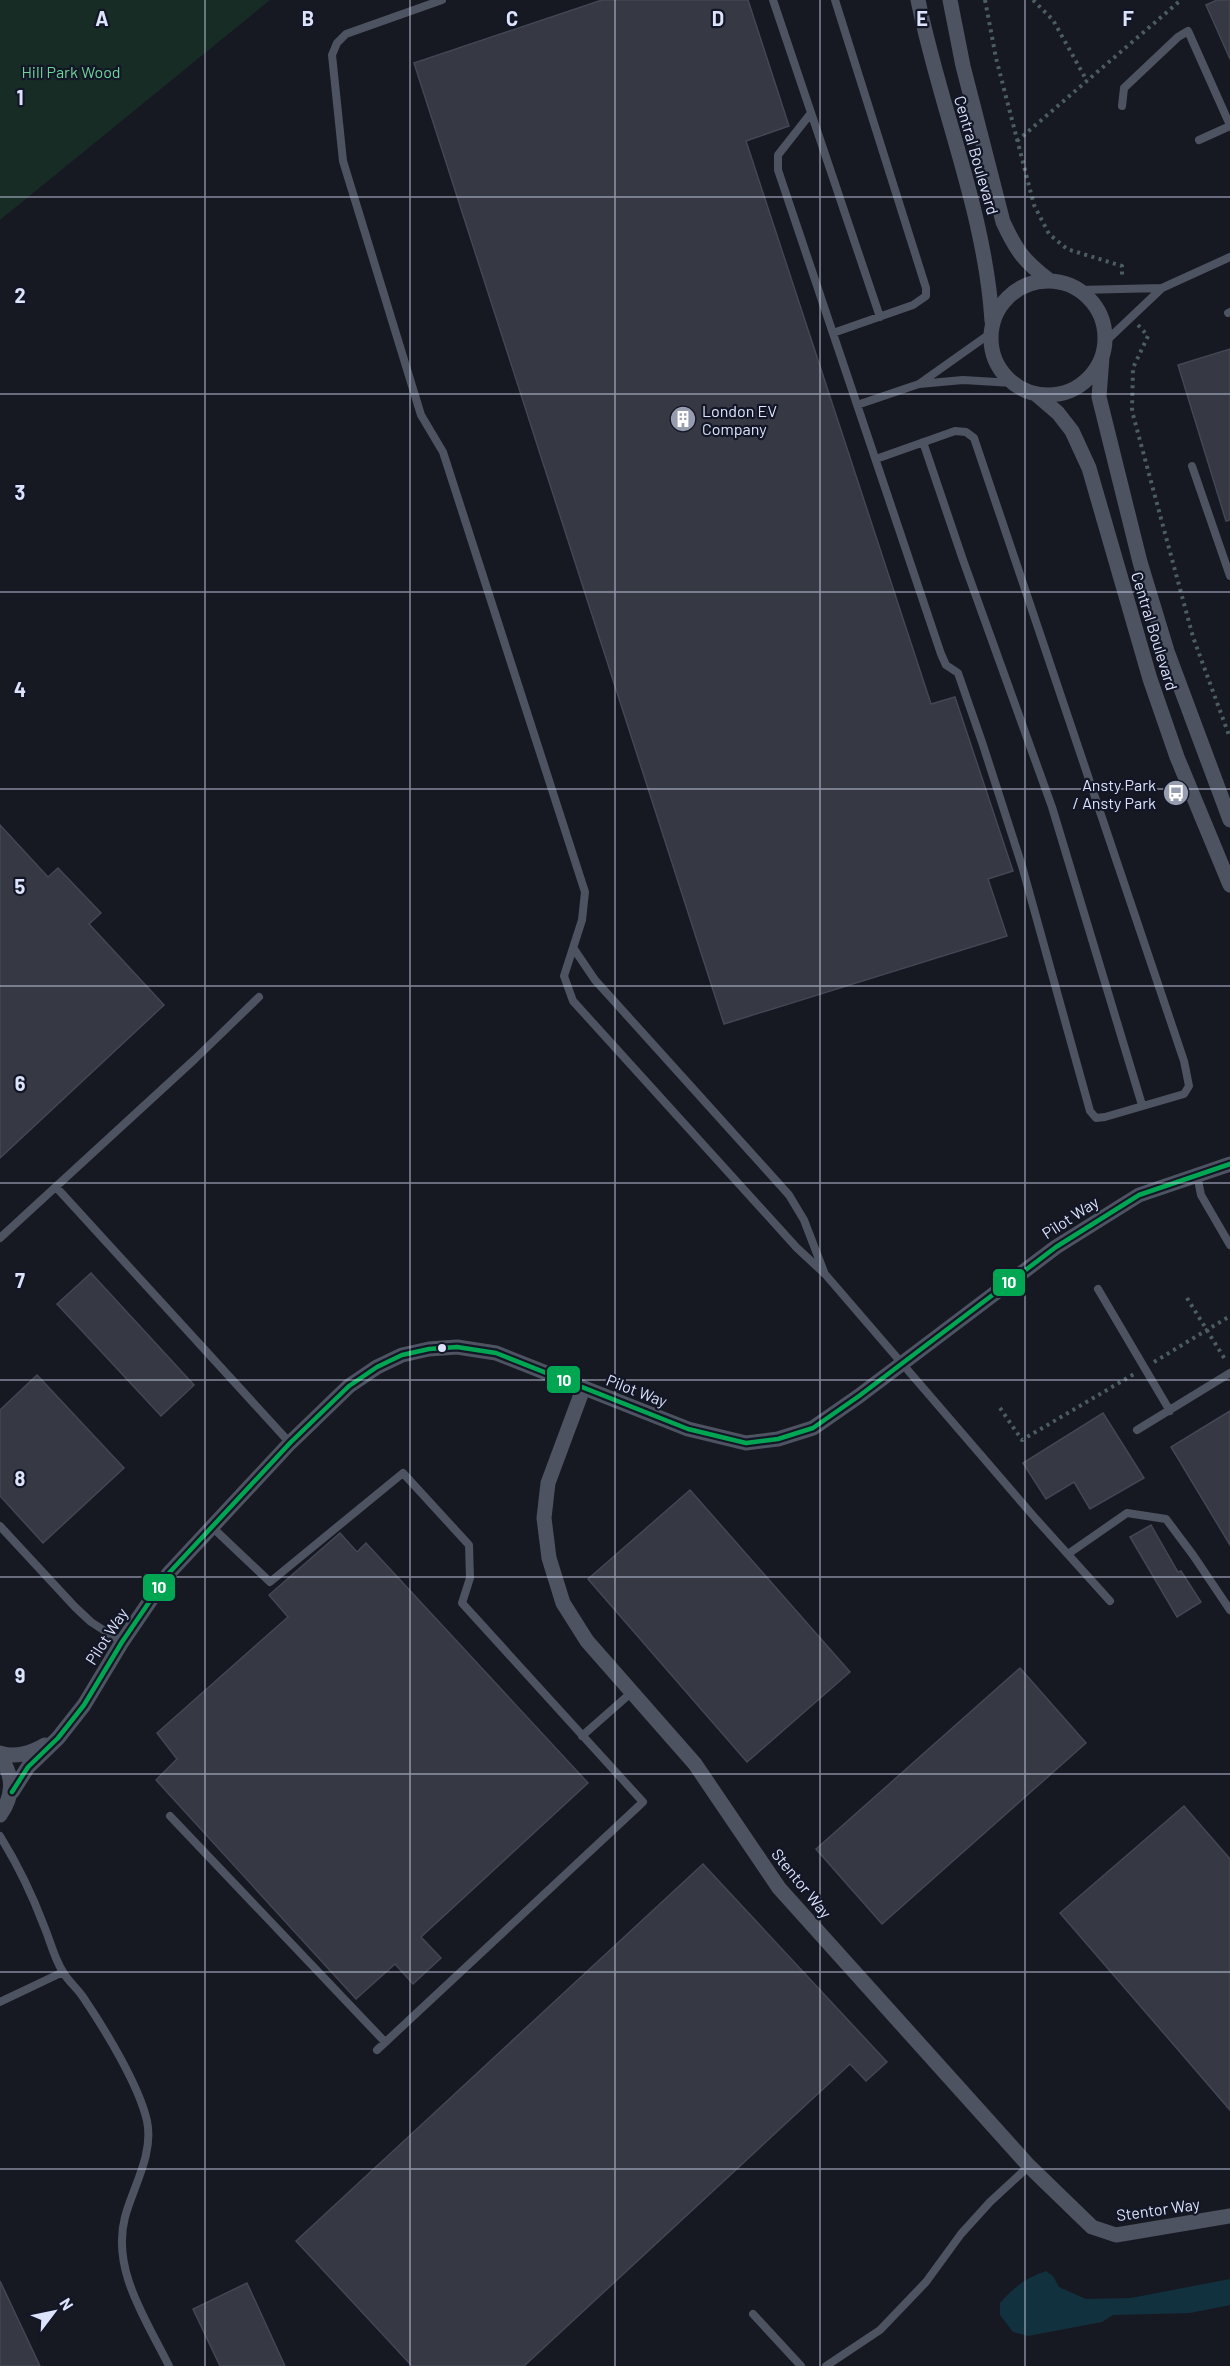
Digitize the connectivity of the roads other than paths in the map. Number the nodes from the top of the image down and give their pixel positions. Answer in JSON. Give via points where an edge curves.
{"nodes":[{"id":1,"x":442,"y":0,"type":"edge"},
{"id":2,"x":773,"y":0,"type":"edge"},
{"id":3,"x":835,"y":0,"type":"edge"},
{"id":4,"x":918,"y":0,"type":"edge"},
{"id":5,"x":950,"y":0,"type":"edge"},
{"id":6,"x":1122,"y":106,"type":"dead end"},
{"id":7,"x":811,"y":113,"type":"junction"},
{"id":8,"x":1230,"y":125,"type":"edge"},
{"id":9,"x":1198,"y":140,"type":"dead end"},
{"id":10,"x":1230,"y":257,"type":"edge"},
{"id":11,"x":1050,"y":281,"type":"junction"},
{"id":12,"x":1162,"y":288,"type":"junction"},
{"id":13,"x":1079,"y":290,"type":"junction"},
{"id":14,"x":880,"y":317,"type":"junction"},
{"id":15,"x":992,"y":327,"type":"junction"},
{"id":16,"x":833,"y":333,"type":"junction"},
{"id":17,"x":1104,"y":350,"type":"junction"},
{"id":18,"x":1013,"y":383,"type":"junction"},
{"id":19,"x":919,"y":384,"type":"junction"},
{"id":20,"x":1037,"y":395,"type":"junction"},
{"id":21,"x":857,"y":405,"type":"junction"},
{"id":22,"x":924,"y":442,"type":"junction"},
{"id":23,"x":876,"y":459,"type":"junction"},
{"id":24,"x":1192,"y":466,"type":"dead end"},
{"id":25,"x":1230,"y":576,"type":"edge"},
{"id":26,"x":1230,"y":820,"type":"edge"},
{"id":27,"x":1230,"y":885,"type":"edge"},
{"id":28,"x":574,"y":949,"type":"junction"},
{"id":29,"x":259,"y":997,"type":"dead end"},
{"id":30,"x":1142,"y":1105,"type":"junction"},
{"id":31,"x":1230,"y":1164,"type":"edge"},
{"id":32,"x":1197,"y":1175,"type":"junction"},
{"id":33,"x":56,"y":1187,"type":"junction"},
{"id":34,"x":0,"y":1238,"type":"edge"},
{"id":35,"x":1230,"y":1245,"type":"edge"},
{"id":36,"x":825,"y":1274,"type":"junction"},
{"id":37,"x":1098,"y":1289,"type":"dead end"},
{"id":38,"x":901,"y":1363,"type":"junction"},
{"id":39,"x":1230,"y":1373,"type":"edge"},
{"id":40,"x":583,"y":1389,"type":"junction"},
{"id":41,"x":1170,"y":1411,"type":"junction"},
{"id":42,"x":1137,"y":1430,"type":"dead end"},
{"id":43,"x":290,"y":1443,"type":"junction"},
{"id":44,"x":0,"y":1526,"type":"edge"},
{"id":45,"x":211,"y":1526,"type":"junction"},
{"id":46,"x":1068,"y":1554,"type":"junction"},
{"id":47,"x":1110,"y":1601,"type":"dead end"},
{"id":48,"x":1230,"y":1610,"type":"edge"},
{"id":49,"x":122,"y":1642,"type":"junction"},
{"id":50,"x":633,"y":1691,"type":"junction"},
{"id":51,"x":582,"y":1736,"type":"junction"},
{"id":52,"x":58,"y":1738,"type":"junction"},
{"id":53,"x":0,"y":1756,"type":"edge"},
{"id":54,"x":12,"y":1792,"type":"junction"},
{"id":55,"x":0,"y":1815,"type":"edge"},
{"id":56,"x":170,"y":1816,"type":"dead end"},
{"id":57,"x":0,"y":1836,"type":"edge"},
{"id":58,"x":63,"y":1972,"type":"junction"},
{"id":59,"x":0,"y":2002,"type":"edge"},
{"id":60,"x":385,"y":2042,"type":"junction"},
{"id":61,"x":377,"y":2050,"type":"dead end"},
{"id":62,"x":1029,"y":2166,"type":"junction"},
{"id":63,"x":1230,"y":2216,"type":"edge"},
{"id":64,"x":753,"y":2314,"type":"dead end"},
{"id":65,"x":169,"y":2366,"type":"edge"},
{"id":66,"x":801,"y":2366,"type":"edge"},
{"id":67,"x":826,"y":2366,"type":"edge"}],
"edges":[{"from":1,"to":28,"type":"lane","via":[[346,34],[337,43],[332,56],[343,161],[421,415],[443,452],[585,892]]},
{"from":2,"to":7,"type":"lane"},
{"from":3,"to":14,"type":"lane","via":[[926,288],[921,302]]},
{"from":4,"to":15,"type":"street","name":"Central Boulevard","via":[[983,244]]},
{"from":5,"to":11,"type":"street","name":"Central Boulevard","via":[[1003,222],[1026,262]]},
{"from":6,"to":8,"type":"lane","via":[[1124,88],[1188,31]]},
{"from":7,"to":14,"type":"lane"},
{"from":7,"to":16,"type":"lane","via":[[777,161]]},
{"from":8,"to":9,"type":"lane"},
{"from":10,"to":12,"type":"lane"},
{"from":11,"to":13,"type":"street"},
{"from":11,"to":15,"type":"street","via":[[1034,282],[1010,295]]},
{"from":12,"to":13,"type":"lane"},
{"from":12,"to":17,"type":"lane"},
{"from":13,"to":17,"type":"street","via":[[1100,314],[1105,327]]},
{"from":14,"to":16,"type":"lane"},
{"from":15,"to":18,"type":"street","via":[[996,362]]},
{"from":15,"to":19,"type":"lane"},
{"from":16,"to":21,"type":"lane"},
{"from":17,"to":20,"type":"street","via":[[1095,371],[1076,389]]},
{"from":17,"to":26,"type":"street","name":"Central Boulevard","via":[[1099,397],[1140,562],[1167,651]]},
{"from":18,"to":19,"type":"lane","via":[[963,380]]},
{"from":18,"to":20,"type":"street"},
{"from":19,"to":21,"type":"lane"},
{"from":20,"to":27,"type":"street","name":"Central Boulevard","via":[[1058,412],[1072,431],[1089,468],[1150,679],[1177,757]]},
{"from":21,"to":23,"type":"lane"},
{"from":22,"to":23,"type":"lane"},
{"from":22,"to":30,"type":"lane","via":[[1052,807]]},
{"from":22,"to":30,"type":"lane","via":[[955,431],[974,438],[1184,1061],[1189,1086],[1184,1094]]},
{"from":23,"to":30,"type":"lane","via":[[941,654],[946,665],[958,673],[984,746],[1090,1111],[1096,1118],[1105,1117]]},
{"from":24,"to":25,"type":"lane"},
{"from":28,"to":36,"type":"lane","via":[[595,980],[789,1195],[804,1220]]},
{"from":28,"to":36,"type":"lane","via":[[564,976],[573,1001]]},
{"from":29,"to":33,"type":"lane"},
{"from":31,"to":32,"type":"street","name":"Pilot Way"},
{"from":32,"to":35,"type":"lane","via":[[1201,1195]]},
{"from":32,"to":38,"type":"street","name":"Pilot Way","via":[[1139,1195],[1065,1241]]},
{"from":33,"to":34,"type":"lane"},
{"from":33,"to":43,"type":"lane"},
{"from":36,"to":38,"type":"lane"},
{"from":37,"to":41,"type":"lane"},
{"from":38,"to":40,"type":"street","name":"Pilot Way","via":[[813,1428],[778,1439],[746,1443],[688,1429]]},
{"from":38,"to":46,"type":"lane"},
{"from":39,"to":41,"type":"lane"},
{"from":40,"to":43,"type":"street","name":"Pilot Way","via":[[496,1353],[457,1347],[429,1349],[402,1355],[367,1373]]},
{"from":40,"to":50,"type":"street","name":"Stentor Way","via":[[548,1483],[544,1518],[549,1558],[563,1603],[587,1641]]},
{"from":41,"to":42,"type":"lane"},
{"from":43,"to":45,"type":"street","name":"Pilot Way"},
{"from":44,"to":49,"type":"lane","via":[[75,1607]]},
{"from":45,"to":49,"type":"street","name":"Pilot Way","via":[[170,1573]]},
{"from":45,"to":51,"type":"lane","via":[[270,1582],[403,1473],[469,1545],[470,1578],[462,1604]]},
{"from":46,"to":47,"type":"lane"},
{"from":46,"to":48,"type":"lane","via":[[1127,1513],[1166,1519]]},
{"from":49,"to":52,"type":"street","name":"Pilot Way","via":[[84,1705]]},
{"from":50,"to":51,"type":"lane"},
{"from":50,"to":62,"type":"street","name":"Stentor Way","via":[[695,1764],[779,1888]]},
{"from":51,"to":60,"type":"lane","via":[[643,1802]]},
{"from":52,"to":53,"type":"street","name":"Pilot Way","via":[[35,1750]]},
{"from":52,"to":54,"type":"street","name":"Pilot Way","via":[[28,1767]]},
{"from":53,"to":54,"type":"street","via":[[9,1772]]},
{"from":54,"to":55,"type":"street","name":"Pilot Way"},
{"from":56,"to":60,"type":"lane"},
{"from":57,"to":58,"type":"lane","via":[[25,1881]]},
{"from":58,"to":59,"type":"lane"},
{"from":58,"to":65,"type":"lane","via":[[105,2029],[147,2121],[149,2140],[124,2219],[122,2246],[127,2280]]},
{"from":60,"to":61,"type":"lane"},
{"from":62,"to":63,"type":"street","name":"Stentor Way","via":[[1092,2228],[1116,2235]]},
{"from":62,"to":67,"type":"lane","via":[[990,2202],[926,2282],[880,2330]]},
{"from":64,"to":66,"type":"lane"}]}
